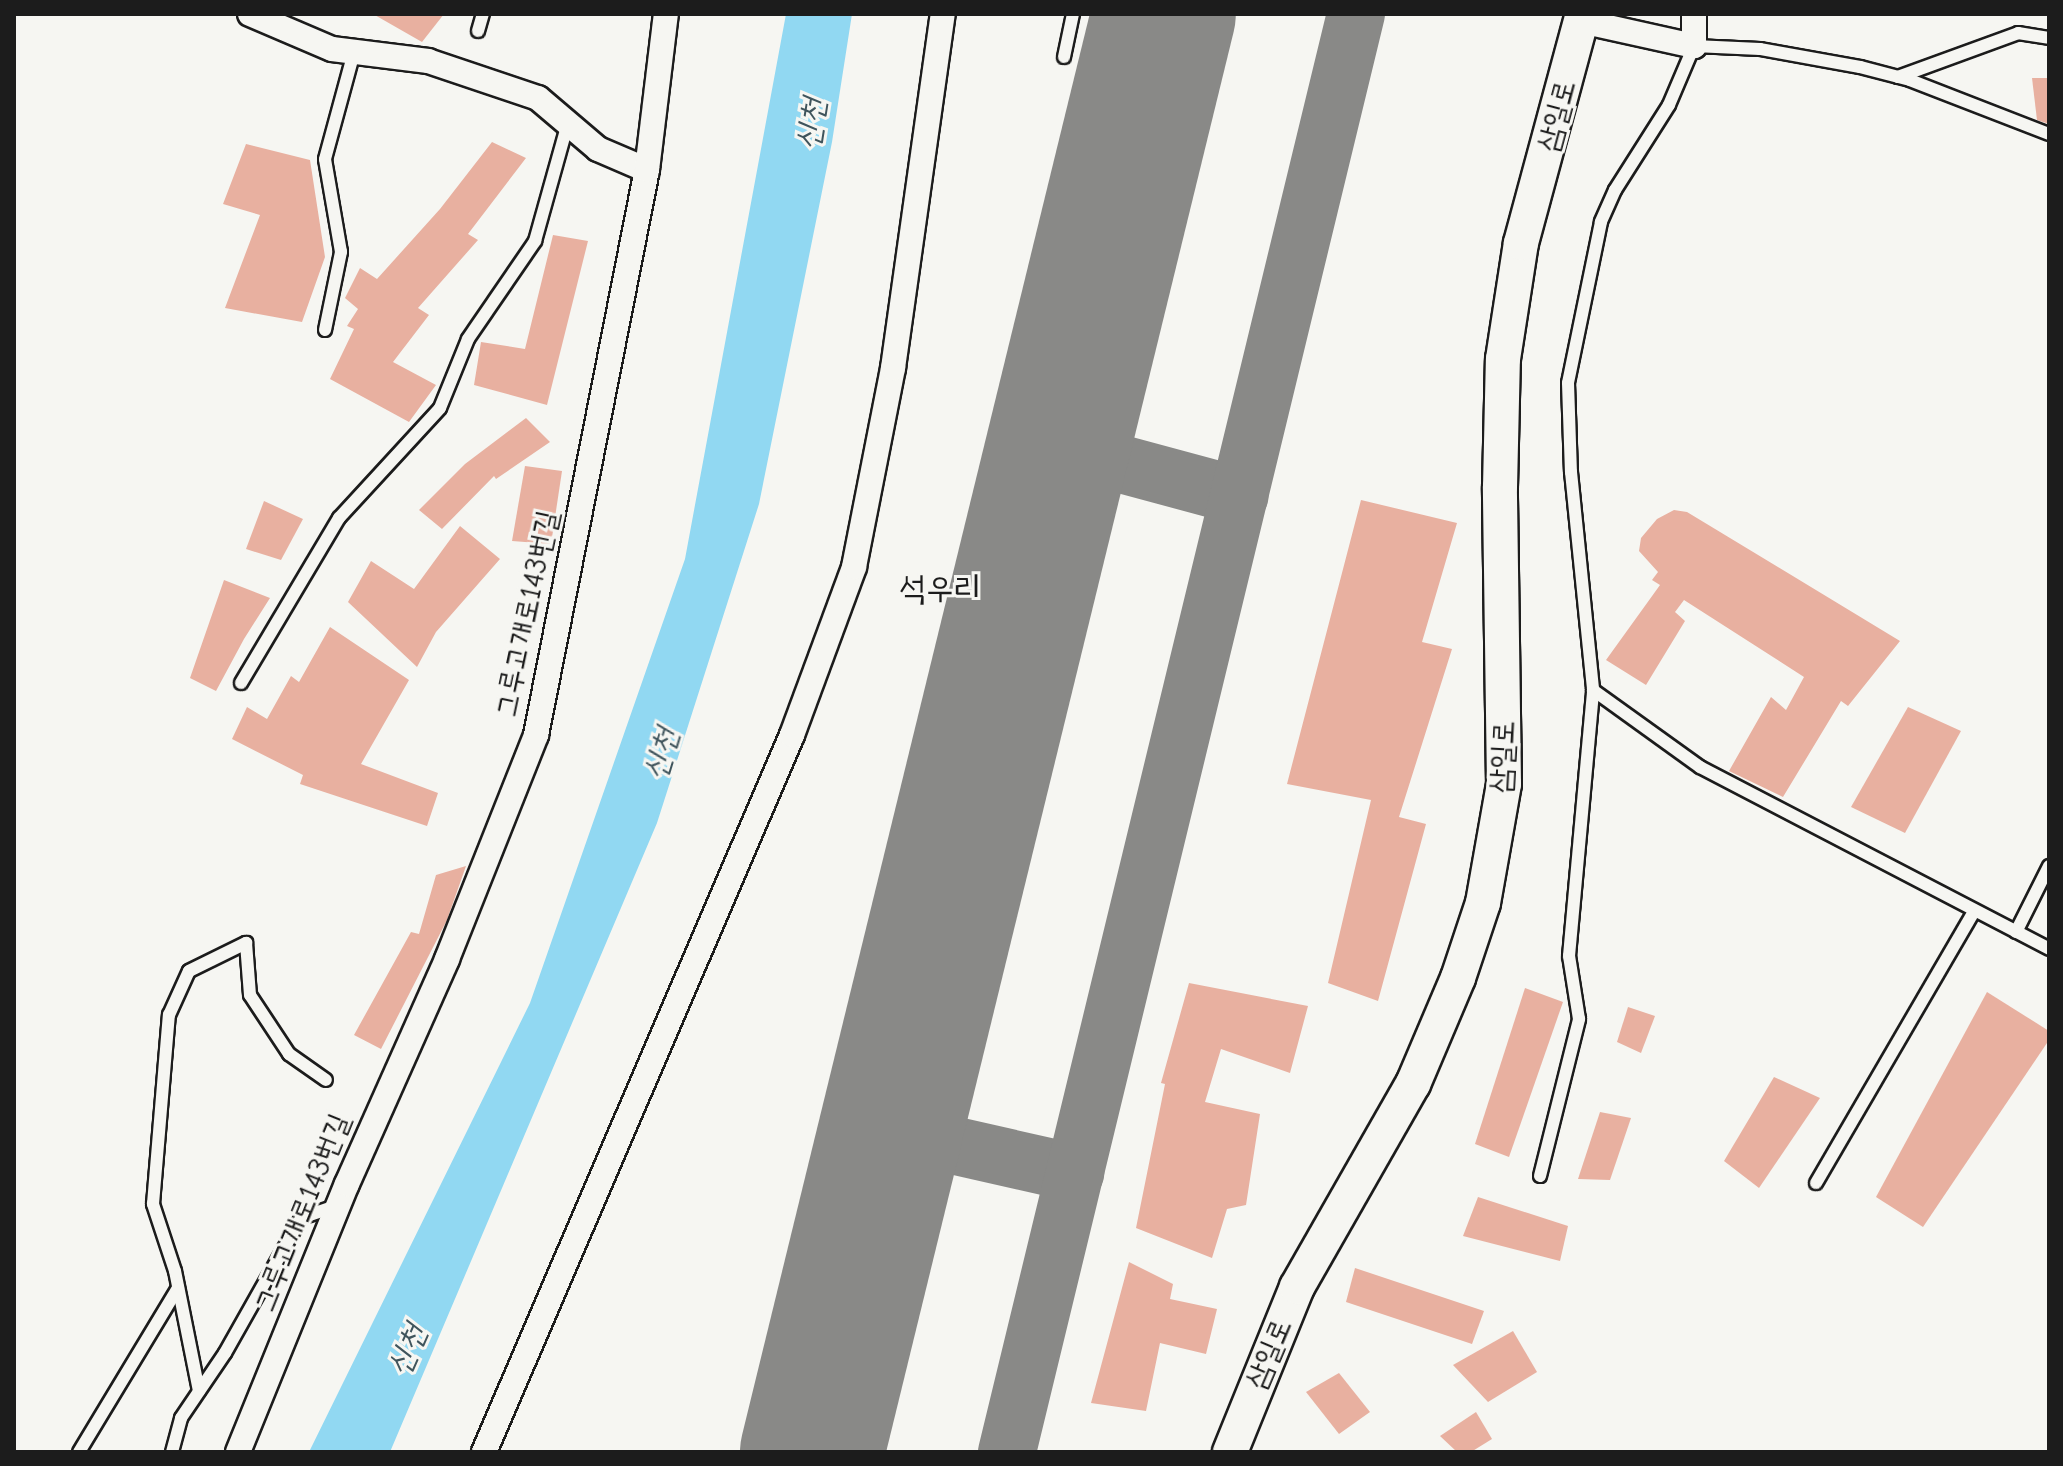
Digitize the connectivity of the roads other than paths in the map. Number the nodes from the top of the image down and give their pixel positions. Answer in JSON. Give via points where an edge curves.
{"nodes":[{"id":1,"x":250,"y":14,"type":"edge"},
{"id":2,"x":483,"y":14,"type":"edge"},
{"id":3,"x":666,"y":14,"type":"edge"},
{"id":4,"x":943,"y":14,"type":"edge"},
{"id":5,"x":1073,"y":14,"type":"edge"},
{"id":6,"x":1694,"y":14,"type":"edge"},
{"id":7,"x":1582,"y":17,"type":"edge"},
{"id":8,"x":478,"y":31,"type":"dead end"},
{"id":9,"x":2049,"y":38,"type":"edge"},
{"id":10,"x":1694,"y":46,"type":"junction"},
{"id":11,"x":354,"y":52,"type":"junction"},
{"id":12,"x":1064,"y":57,"type":"dead end"},
{"id":13,"x":1898,"y":77,"type":"junction"},
{"id":14,"x":568,"y":123,"type":"junction"},
{"id":15,"x":2049,"y":134,"type":"edge"},
{"id":16,"x":647,"y":170,"type":"junction"},
{"id":17,"x":325,"y":330,"type":"dead end"},
{"id":18,"x":241,"y":683,"type":"dead end"},
{"id":19,"x":1593,"y":690,"type":"junction"},
{"id":20,"x":2049,"y":866,"type":"edge"},
{"id":21,"x":1974,"y":911,"type":"junction"},
{"id":22,"x":2016,"y":932,"type":"junction"},
{"id":23,"x":2049,"y":949,"type":"edge"},
{"id":24,"x":326,"y":1080,"type":"dead end"},
{"id":25,"x":1540,"y":1176,"type":"dead end"},
{"id":26,"x":1816,"y":1183,"type":"dead end"},
{"id":27,"x":338,"y":1205,"type":"junction"},
{"id":28,"x":178,"y":1288,"type":"junction"},
{"id":29,"x":199,"y":1391,"type":"junction"},
{"id":30,"x":79,"y":1452,"type":"edge"},
{"id":31,"x":172,"y":1452,"type":"edge"},
{"id":32,"x":238,"y":1452,"type":"edge"},
{"id":33,"x":484,"y":1452,"type":"edge"},
{"id":34,"x":1230,"y":1452,"type":"edge"}],
"edges":[{"from":1,"to":11,"type":"street","via":[[332,49]]},
{"from":2,"to":8,"type":"lane"},
{"from":3,"to":16,"type":"street","name":"그루고개로143번길"},
{"from":4,"to":33,"type":"street","via":[[893,368],[854,567],[792,735]]},
{"from":5,"to":12,"type":"lane"},
{"from":6,"to":10,"type":"street"},
{"from":7,"to":10,"type":"street"},
{"from":7,"to":34,"type":"main road","name":"삼일로","via":[[1521,243],[1503,359],[1504,784],[1483,903],[1413,1084],[1297,1287]]},
{"from":9,"to":13,"type":"lane","via":[[2018,33]]},
{"from":10,"to":13,"type":"lane","via":[[1760,49]]},
{"from":10,"to":19,"type":"lane","via":[[1669,105],[1601,222],[1568,383],[1571,472]]},
{"from":11,"to":14,"type":"street","via":[[428,61],[538,98]]},
{"from":11,"to":17,"type":"lane","via":[[325,159],[341,252]]},
{"from":13,"to":15,"type":"lane"},
{"from":14,"to":16,"type":"street","via":[[598,149]]},
{"from":14,"to":18,"type":"lane","via":[[535,241],[468,339],[440,408],[339,518]]},
{"from":16,"to":27,"type":"street","name":"그루고개로143번길","via":[[536,735],[447,959]]},
{"from":19,"to":21,"type":"lane","via":[[1700,767]]},
{"from":19,"to":25,"type":"lane","via":[[1569,956],[1579,1019]]},
{"from":20,"to":22,"type":"lane"},
{"from":21,"to":22,"type":"lane"},
{"from":21,"to":26,"type":"lane"},
{"from":22,"to":23,"type":"lane"},
{"from":24,"to":28,"type":"lane","via":[[289,1054],[250,995],[246,943],[189,971],[169,1015],[153,1204]]},
{"from":27,"to":29,"type":"lane","via":[[301,1218]]},
{"from":27,"to":32,"type":"street","name":"그루고개로143번길"},
{"from":28,"to":29,"type":"lane"},
{"from":28,"to":30,"type":"lane"},
{"from":29,"to":31,"type":"lane","via":[[181,1418]]}]}
